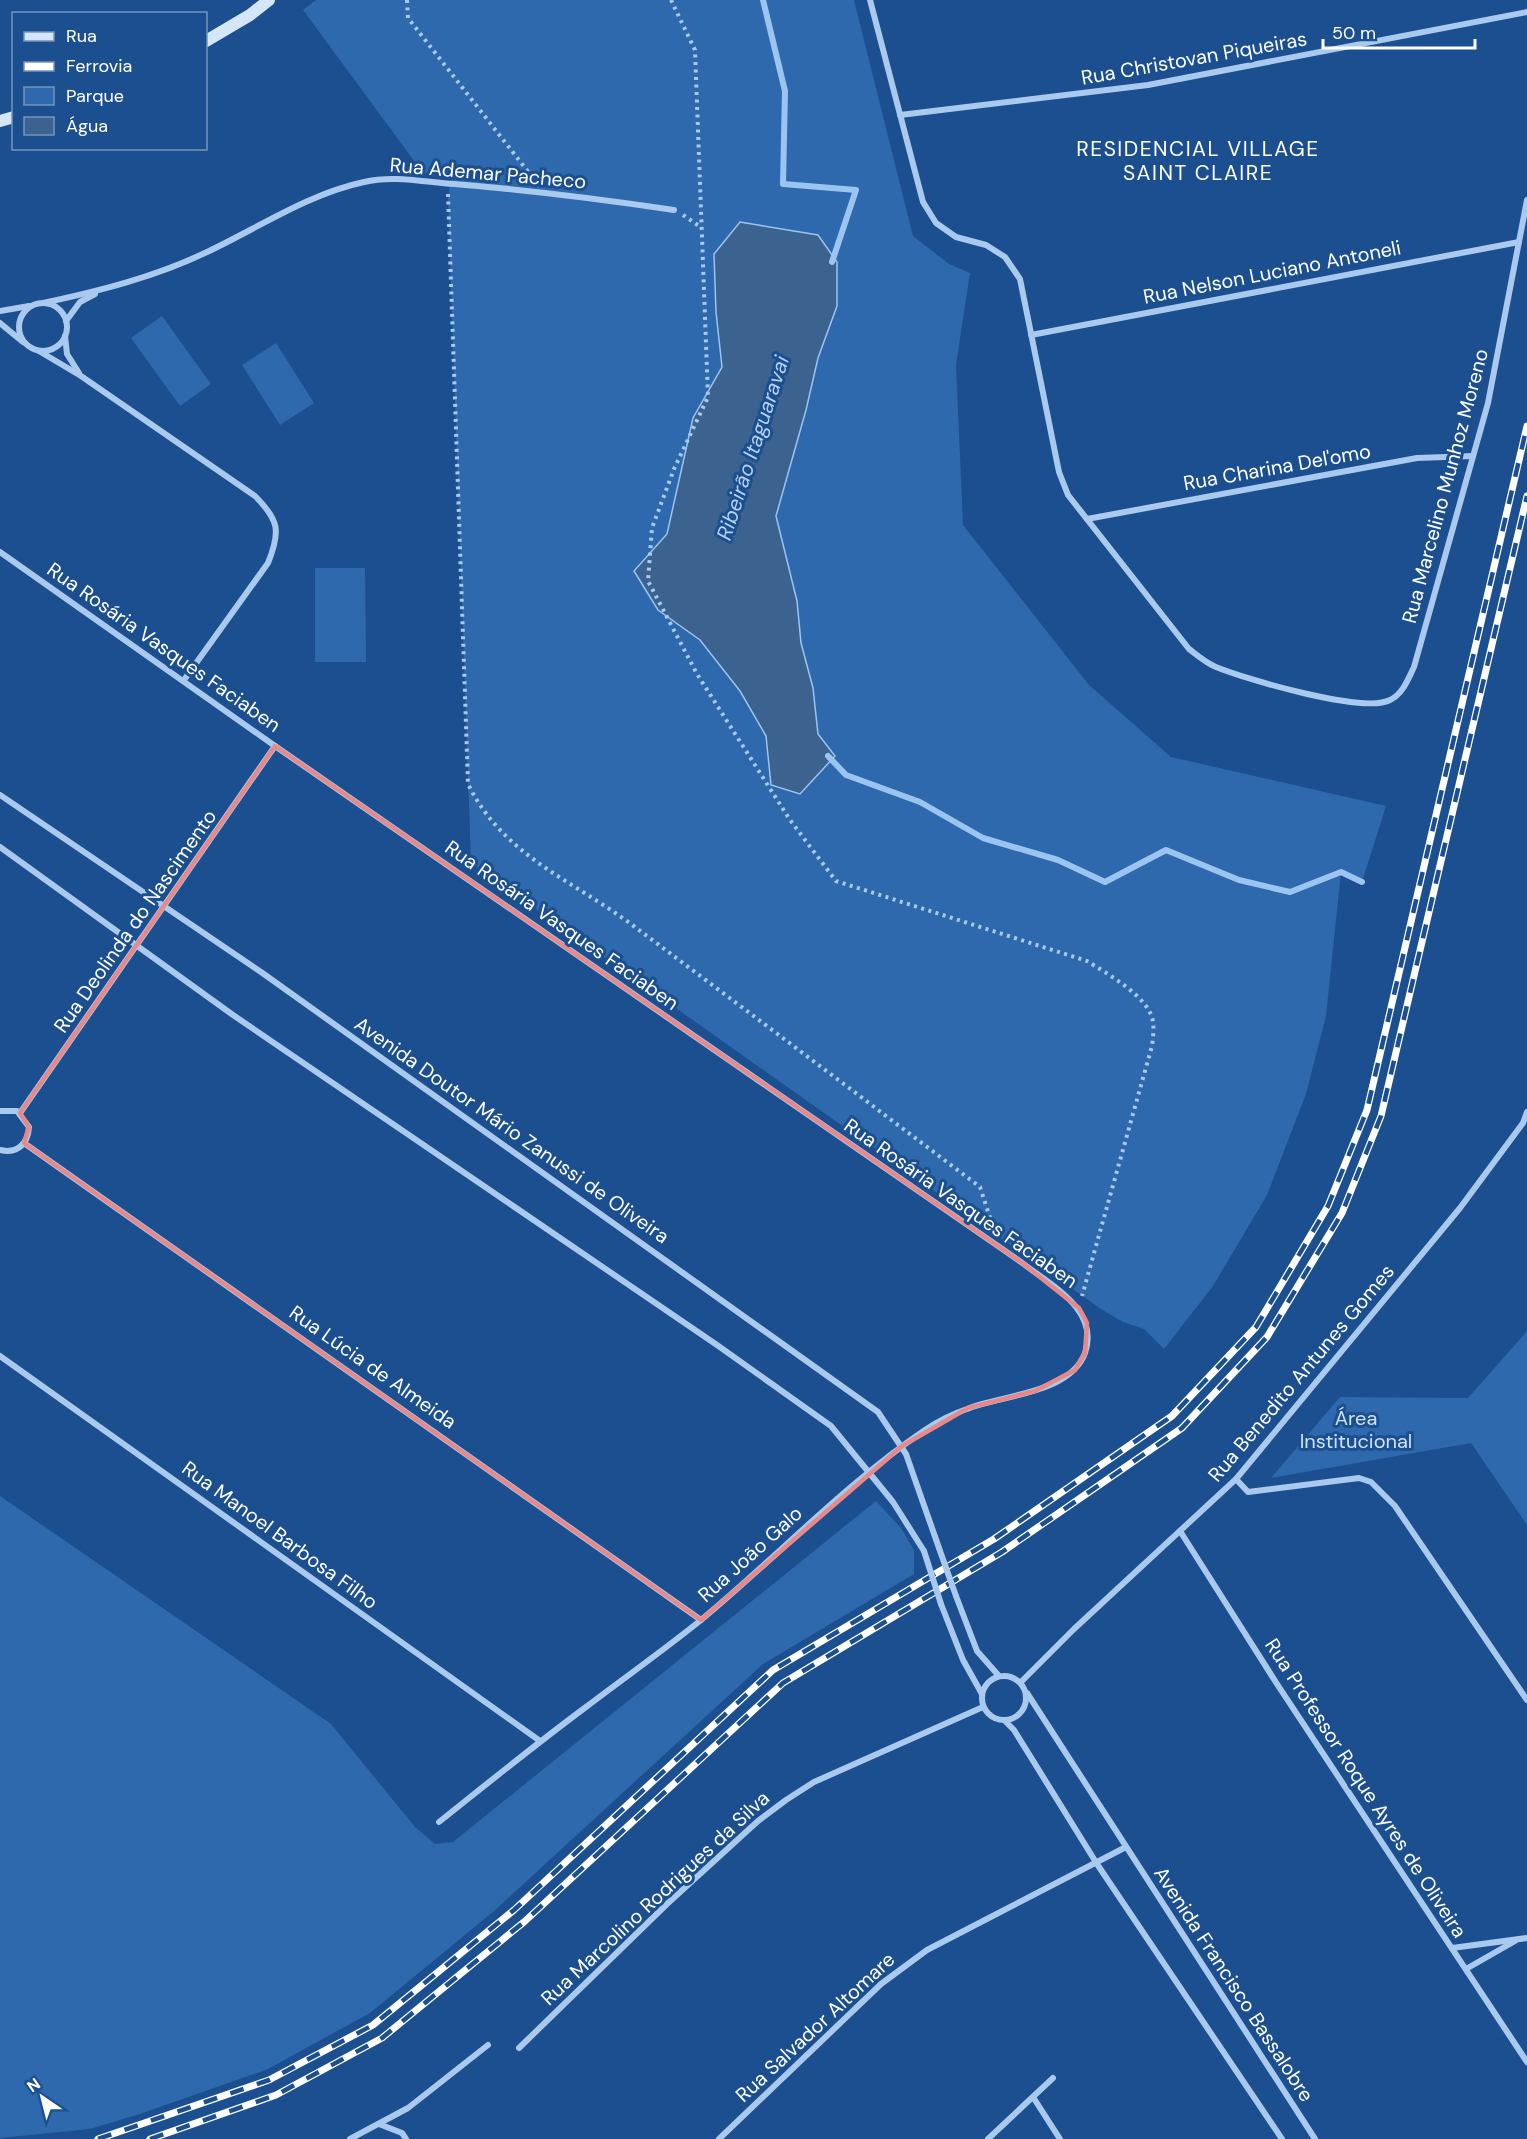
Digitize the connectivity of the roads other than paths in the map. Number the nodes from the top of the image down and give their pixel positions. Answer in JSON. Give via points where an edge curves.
{"nodes":[{"id":1,"x":269,"y":0,"type":"edge"},
{"id":2,"x":870,"y":0,"type":"edge"},
{"id":3,"x":1527,"y":12,"type":"edge"},
{"id":4,"x":207,"y":40,"type":"edge"},
{"id":5,"x":900,"y":115,"type":"junction"},
{"id":6,"x":1527,"y":200,"type":"edge"},
{"id":7,"x":674,"y":210,"type":"road end"},
{"id":8,"x":1519,"y":242,"type":"junction"},
{"id":9,"x":104,"y":290,"type":"junction"},
{"id":10,"x":43,"y":303,"type":"junction"},
{"id":11,"x":35,"y":304,"type":"junction"},
{"id":12,"x":0,"y":311,"type":"edge"},
{"id":13,"x":66,"y":321,"type":"junction"},
{"id":14,"x":0,"y":323,"type":"edge"},
{"id":15,"x":1031,"y":335,"type":"junction"},
{"id":16,"x":65,"y":336,"type":"junction"},
{"id":17,"x":25,"y":344,"type":"junction"},
{"id":18,"x":39,"y":351,"type":"junction"},
{"id":19,"x":81,"y":376,"type":"junction"},
{"id":20,"x":1473,"y":456,"type":"junction"},
{"id":21,"x":1087,"y":519,"type":"junction"},
{"id":22,"x":0,"y":552,"type":"edge"},
{"id":23,"x":184,"y":680,"type":"junction"},
{"id":24,"x":275,"y":746,"type":"junction"},
{"id":25,"x":0,"y":795,"type":"edge"},
{"id":26,"x":0,"y":847,"type":"edge"},
{"id":27,"x":165,"y":908,"type":"junction"},
{"id":28,"x":139,"y":946,"type":"junction"},
{"id":29,"x":0,"y":1111,"type":"edge"},
{"id":30,"x":1527,"y":1112,"type":"edge"},
{"id":31,"x":20,"y":1113,"type":"junction"},
{"id":32,"x":24,"y":1143,"type":"junction"},
{"id":33,"x":0,"y":1150,"type":"edge"},
{"id":34,"x":1087,"y":1338,"type":"joint"},
{"id":35,"x":0,"y":1356,"type":"edge"},
{"id":36,"x":902,"y":1446,"type":"junction"},
{"id":37,"x":870,"y":1472,"type":"junction"},
{"id":38,"x":1236,"y":1479,"type":"junction"},
{"id":39,"x":1180,"y":1531,"type":"junction"},
{"id":40,"x":701,"y":1620,"type":"junction"},
{"id":41,"x":999,"y":1676,"type":"junction"},
{"id":42,"x":1021,"y":1682,"type":"junction"},
{"id":43,"x":982,"y":1694,"type":"junction"},
{"id":44,"x":1027,"y":1694,"type":"junction"},
{"id":45,"x":1527,"y":1700,"type":"edge"},
{"id":46,"x":983,"y":1707,"type":"junction"},
{"id":47,"x":1005,"y":1721,"type":"junction"},
{"id":48,"x":540,"y":1741,"type":"junction"},
{"id":49,"x":439,"y":1822,"type":"dead end"},
{"id":50,"x":1126,"y":1847,"type":"junction"},
{"id":51,"x":1097,"y":1864,"type":"junction"},
{"id":52,"x":1527,"y":1938,"type":"edge"},
{"id":53,"x":1518,"y":1939,"type":"junction"},
{"id":54,"x":1452,"y":1948,"type":"junction"},
{"id":55,"x":1466,"y":1969,"type":"junction"},
{"id":56,"x":488,"y":2044,"type":"dead end"},
{"id":57,"x":519,"y":2048,"type":"dead end"},
{"id":58,"x":1527,"y":2062,"type":"edge"},
{"id":59,"x":1053,"y":2078,"type":"dead end"},
{"id":60,"x":1033,"y":2097,"type":"junction"},
{"id":61,"x":380,"y":2124,"type":"junction"},
{"id":62,"x":350,"y":2139,"type":"edge"},
{"id":63,"x":406,"y":2139,"type":"edge"},
{"id":64,"x":718,"y":2139,"type":"edge"},
{"id":65,"x":988,"y":2139,"type":"edge"},
{"id":66,"x":1060,"y":2139,"type":"edge"},
{"id":67,"x":1282,"y":2139,"type":"edge"},
{"id":68,"x":1315,"y":2139,"type":"edge"}],
"edges":[{"from":1,"to":4,"type":"street"},
{"from":2,"to":5,"type":"street"},
{"from":3,"to":5,"type":"street","name":"Rua Christovan Piqueiras","via":[[1148,85]]},
{"from":5,"to":15,"type":"street","via":[[923,202],[936,223],[956,237],[986,245],[1005,257],[1020,279]]},
{"from":6,"to":8,"type":"street","name":"Rua Marcelino Munhoz Moreno"},
{"from":7,"to":9,"type":"street","name":"Rua Ademar Pacheco","via":[[543,191],[390,179],[364,182],[278,215],[206,253]]},
{"from":8,"to":15,"type":"street","name":"Rua Nelson Luciano Antoneli"},
{"from":8,"to":20,"type":"street","name":"Rua Marcelino Munhoz Moreno","via":[[1488,403]]},
{"from":9,"to":10,"type":"street","name":"Rua Ademar Pacheco"},
{"from":9,"to":13,"type":"street","name":"Rua Ademar Pacheco","via":[[80,302]]},
{"from":10,"to":11,"type":"street"},
{"from":10,"to":13,"type":"street","via":[[58,308]]},
{"from":11,"to":12,"type":"street"},
{"from":11,"to":17,"type":"street","via":[[20,321]]},
{"from":13,"to":16,"type":"street"},
{"from":14,"to":17,"type":"street"},
{"from":15,"to":21,"type":"street","via":[[1059,472],[1068,495]]},
{"from":16,"to":18,"type":"street","via":[[54,348]]},
{"from":16,"to":19,"type":"street","via":[[67,354]]},
{"from":17,"to":18,"type":"street"},
{"from":18,"to":19,"type":"street"},
{"from":19,"to":23,"type":"street","via":[[255,496],[271,512],[276,525],[277,541],[268,563]]},
{"from":20,"to":21,"type":"street","name":"Rua Charina Del'omo","via":[[1417,458]]},
{"from":20,"to":21,"type":"street","name":"Rua Marcelino Munhoz Moreno","via":[[1414,667],[1403,688],[1390,700],[1356,705],[1334,701],[1215,666],[1189,649]]},
{"from":22,"to":23,"type":"street","name":"Rua Rosária Vasques Faciaben"},
{"from":23,"to":24,"type":"street","name":"Rua Rosária Vasques Faciaben"},
{"from":24,"to":27,"type":"street","name":"Rua Deolinda do Nascimento"},
{"from":24,"to":34,"type":"street","name":"Rua Rosária Vasques Faciaben","via":[[1000,1248],[1079,1308],[1087,1323]]},
{"from":25,"to":27,"type":"street","name":"Avenida Doutor Mário Zanussi de Oliveira"},
{"from":26,"to":28,"type":"street"},
{"from":27,"to":28,"type":"street","name":"Rua Deolinda do Nascimento"},
{"from":27,"to":36,"type":"street","name":"Avenida Doutor Mário Zanussi de Oliveira","via":[[261,972],[878,1412]]},
{"from":28,"to":31,"type":"street","name":"Rua Deolinda do Nascimento"},
{"from":28,"to":37,"type":"street","via":[[233,1015],[831,1426]]},
{"from":29,"to":31,"type":"street","via":[[11,1109]]},
{"from":30,"to":38,"type":"street","name":"Rua Benedito Antunes Gomes","via":[[1523,1123],[1460,1208]]},
{"from":31,"to":32,"type":"street","via":[[29,1127]]},
{"from":32,"to":33,"type":"street","via":[[17,1149]]},
{"from":32,"to":40,"type":"street","name":"Rua Lúcia de Almeida"},
{"from":34,"to":36,"type":"street","name":"Rua João Galo","via":[[1076,1370],[1058,1381],[968,1408],[935,1423]]},
{"from":35,"to":48,"type":"street","name":"Rua Manoel Barbosa Filho"},
{"from":36,"to":37,"type":"street","name":"Rua João Galo"},
{"from":36,"to":41,"type":"street","name":"Avenida Doutor Mário Zanussi de Oliveira","bridge":true,"via":[[976,1651]]},
{"from":37,"to":40,"type":"street","name":"Rua João Galo"},
{"from":37,"to":43,"type":"street","bridge":true,"via":[[924,1551],[963,1660]]},
{"from":38,"to":39,"type":"street","name":"Rua Benedito Antunes Gomes"},
{"from":38,"to":45,"type":"street","via":[[1248,1492],[1359,1478],[1371,1482],[1395,1506]]},
{"from":39,"to":42,"type":"street","name":"Rua Benedito Antunes Gomes"},
{"from":39,"to":54,"type":"street","name":"Rua Professor Roque Ayres de Oliveira"},
{"from":40,"to":48,"type":"street","name":"Rua João Galo"},
{"from":41,"to":42,"type":"street","via":[[1011,1676]]},
{"from":41,"to":43,"type":"street","via":[[988,1682]]},
{"from":42,"to":44,"type":"street"},
{"from":43,"to":46,"type":"street"},
{"from":44,"to":47,"type":"street","via":[[1026,1707],[1017,1717]]},
{"from":44,"to":50,"type":"street","name":"Avenida Francisco Bassalobre"},
{"from":46,"to":47,"type":"street","via":[[992,1717]]},
{"from":46,"to":57,"type":"street","name":"Rua Marcolino Rodrigues da Silva","via":[[814,1782],[786,1800],[667,1904]]},
{"from":47,"to":51,"type":"street"},
{"from":48,"to":49,"type":"street","name":"Rua João Galo"},
{"from":50,"to":51,"type":"street"},
{"from":50,"to":68,"type":"street","name":"Avenida Francisco Bassalobre"},
{"from":51,"to":64,"type":"street","name":"Rua Salvador Altomare","via":[[927,1950],[882,1984]]},
{"from":51,"to":67,"type":"street"},
{"from":52,"to":53,"type":"street"},
{"from":53,"to":54,"type":"street"},
{"from":53,"to":55,"type":"street"},
{"from":54,"to":55,"type":"street","name":"Rua Professor Roque Ayres de Oliveira"},
{"from":55,"to":58,"type":"street","name":"Rua Professor Roque Ayres de Oliveira"},
{"from":56,"to":61,"type":"street","via":[[408,2108]]},
{"from":59,"to":60,"type":"street"},
{"from":60,"to":65,"type":"street"},
{"from":60,"to":66,"type":"street"},
{"from":61,"to":62,"type":"street"},
{"from":61,"to":63,"type":"street","via":[[402,2133]]}]}
